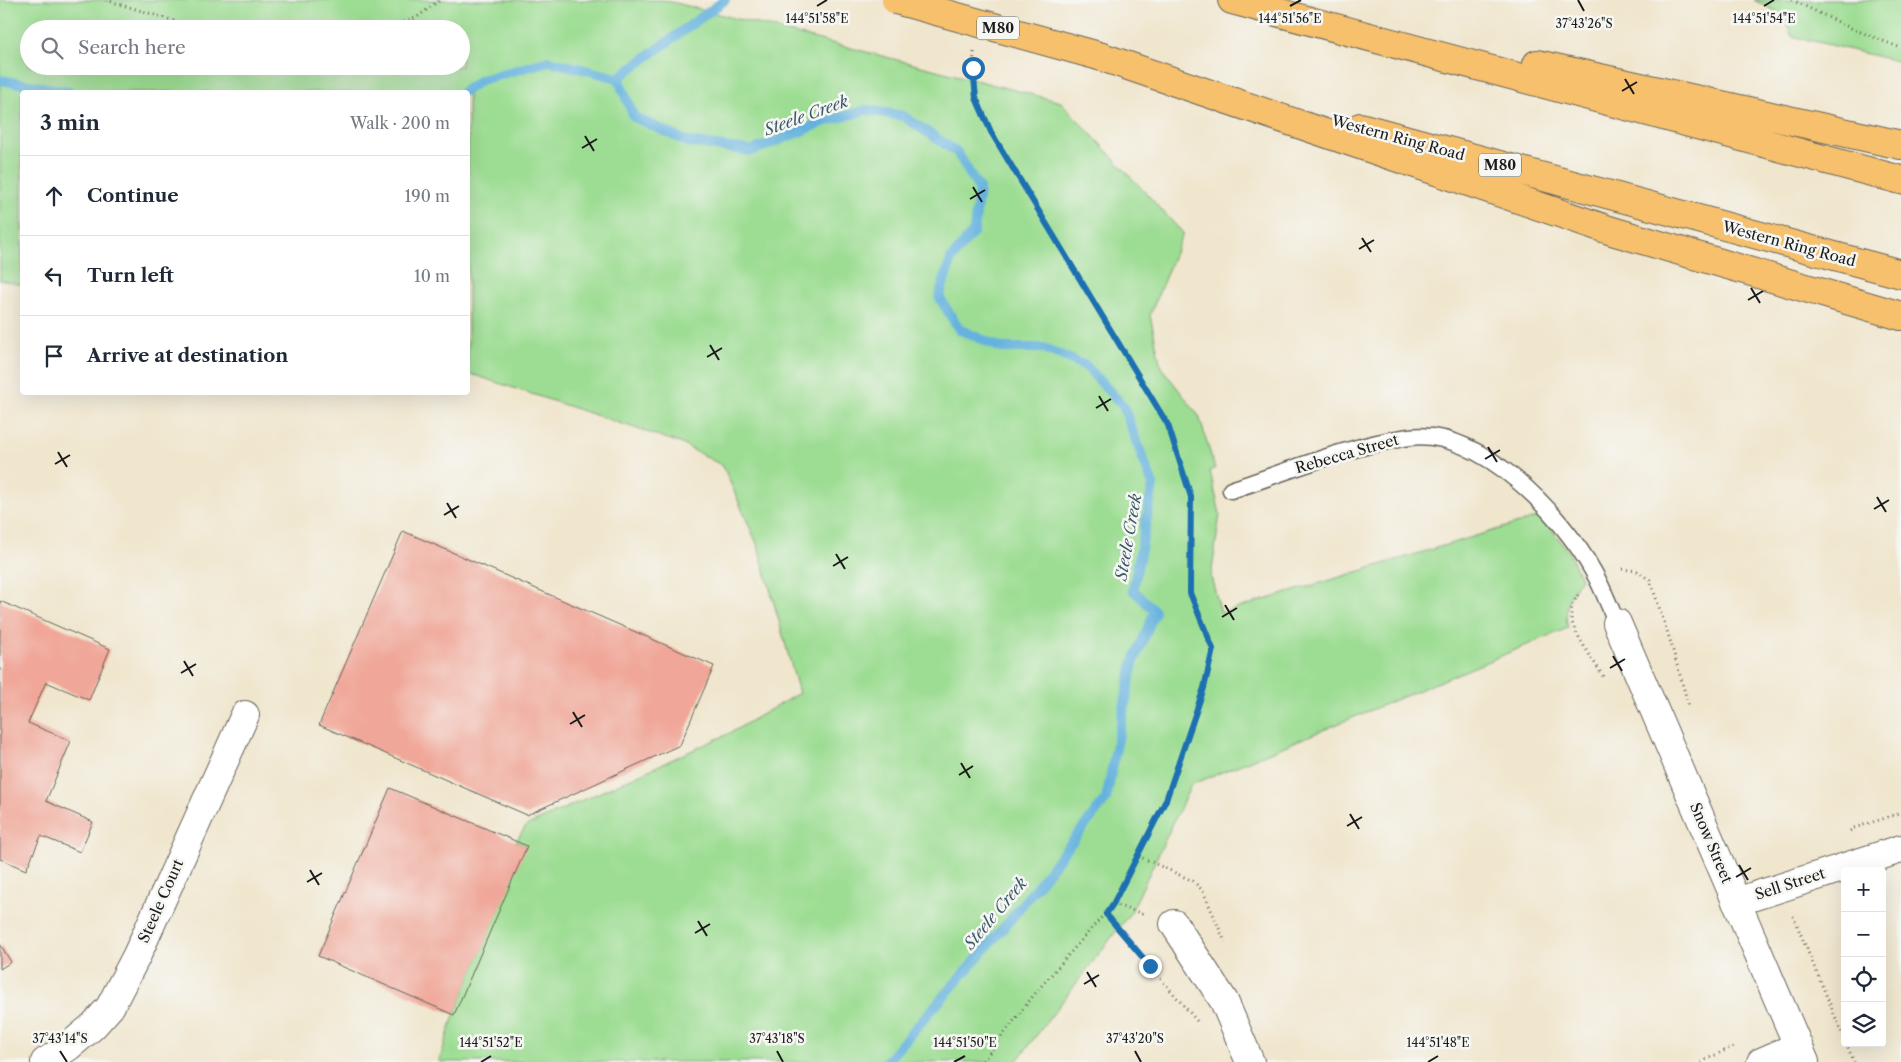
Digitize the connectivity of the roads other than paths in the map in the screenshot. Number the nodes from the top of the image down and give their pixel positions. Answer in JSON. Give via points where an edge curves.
{"nodes":[{"id":1,"x":896,"y":0,"type":"edge"},
{"id":2,"x":1232,"y":0,"type":"edge"},
{"id":3,"x":1247,"y":0,"type":"edge"},
{"id":4,"x":1099,"y":56,"type":"junction"},
{"id":5,"x":1901,"y":145,"type":"edge"},
{"id":6,"x":1901,"y":180,"type":"edge"},
{"id":7,"x":1901,"y":274,"type":"edge"},
{"id":8,"x":1901,"y":316,"type":"edge"},
{"id":9,"x":1231,"y":490,"type":"dead end"},
{"id":10,"x":1617,"y":623,"type":"joint"},
{"id":11,"x":245,"y":715,"type":"dead end"},
{"id":12,"x":1901,"y":849,"type":"edge"},
{"id":13,"x":1736,"y":902,"type":"junction"},
{"id":14,"x":1174,"y":924,"type":"dead end"},
{"id":15,"x":1802,"y":1054,"type":"edge"},
{"id":16,"x":45,"y":1062,"type":"edge"},
{"id":17,"x":1250,"y":1062,"type":"edge"},
{"id":18,"x":1761,"y":1062,"type":"edge"}],
"edges":[{"from":1,"to":4,"type":"highway","name":"Western Ring Road","number":"M80","bridge":true},
{"from":2,"to":6,"type":"highway"},
{"from":3,"to":5,"type":"highway"},
{"from":4,"to":7,"type":"highway","name":"Western Ring Road","number":"M80"},
{"from":4,"to":8,"type":"highway","via":[[1612,231]]},
{"from":9,"to":10,"type":"lane","name":"Rebecca Street","via":[[1348,451],[1410,437],[1438,437],[1463,445],[1494,462],[1529,490],[1572,539],[1594,571]]},
{"from":10,"to":13,"type":"street","name":"Snow Street"},
{"from":11,"to":16,"type":"street","name":"Steele Court","via":[[137,955],[110,1006],[87,1031]]},
{"from":12,"to":13,"type":"street","name":"Sell Street"},
{"from":13,"to":15,"type":"street","name":"Snow Street"},
{"from":14,"to":17,"type":"street","via":[[1224,1001]]},
{"from":15,"to":18,"type":"street"}]}
